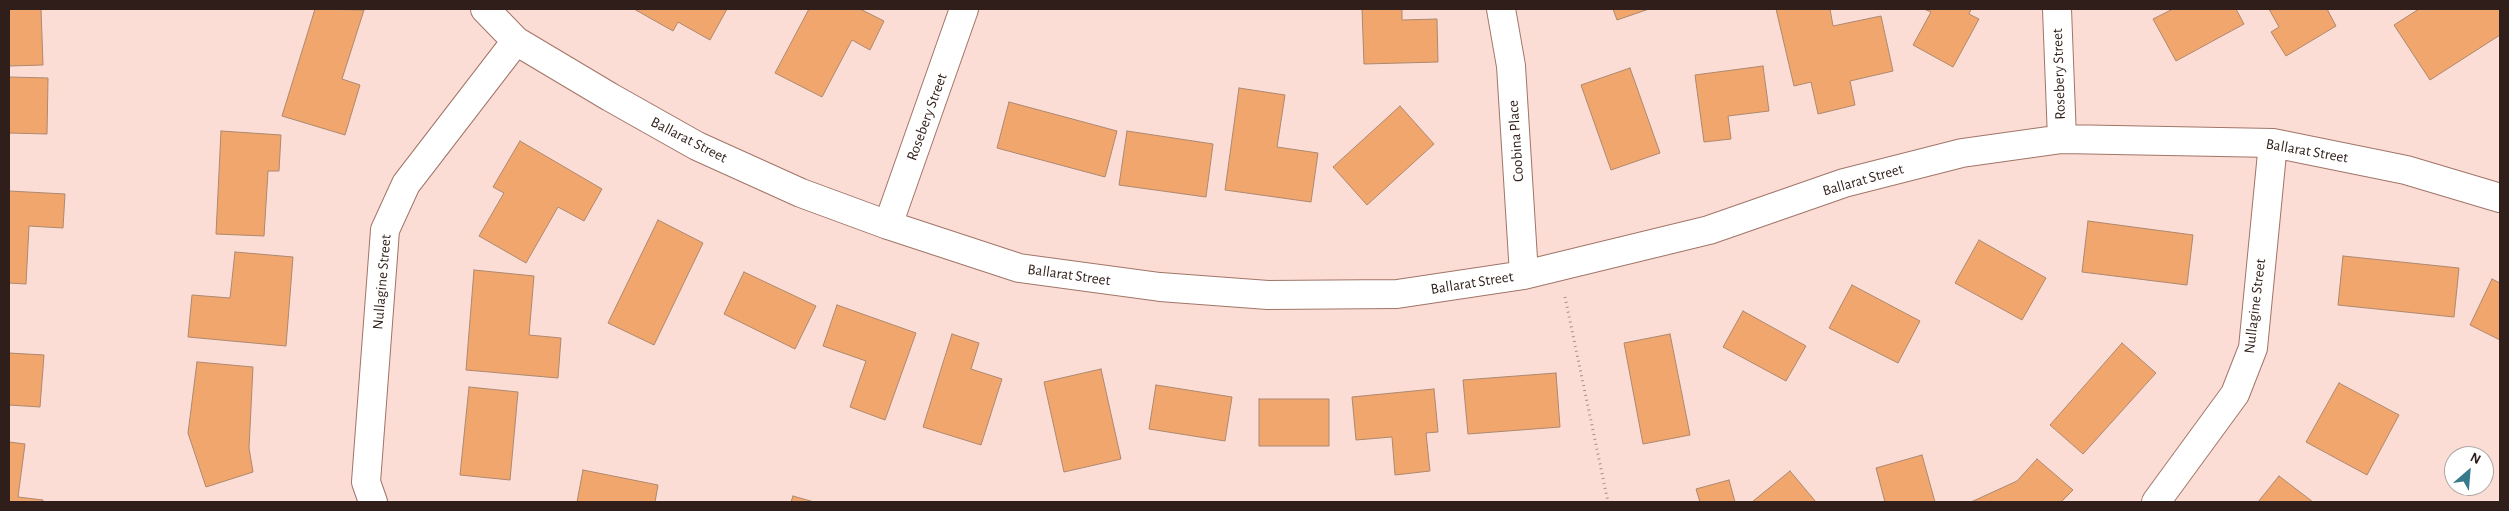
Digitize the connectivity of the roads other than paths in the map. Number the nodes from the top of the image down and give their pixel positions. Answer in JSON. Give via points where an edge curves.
{"nodes":[{"id":1,"x":485,"y":9,"type":"edge"},
{"id":2,"x":964,"y":9,"type":"edge"},
{"id":3,"x":1501,"y":9,"type":"edge"},
{"id":4,"x":2057,"y":9,"type":"edge"},
{"id":5,"x":516,"y":41,"type":"junction"},
{"id":6,"x":2062,"y":139,"type":"junction"},
{"id":7,"x":2273,"y":142,"type":"junction"},
{"id":8,"x":2500,"y":198,"type":"edge"},
{"id":9,"x":888,"y":225,"type":"junction"},
{"id":10,"x":1524,"y":275,"type":"junction"},
{"id":11,"x":373,"y":502,"type":"edge"},
{"id":12,"x":2156,"y":502,"type":"edge"}],
"edges":[{"from":1,"to":5,"type":"street","name":"Ballarat Street"},
{"from":2,"to":9,"type":"street","name":"Rosebery Street"},
{"from":3,"to":10,"type":"street","name":"Coobina Place","via":[[1511,66]]},
{"from":4,"to":6,"type":"street","name":"Rosebery Street"},
{"from":5,"to":9,"type":"street","name":"Ballarat Street","via":[[697,146],[801,193]]},
{"from":5,"to":11,"type":"street","name":"Nullagine Street","via":[[406,184],[385,230],[366,482]]},
{"from":6,"to":7,"type":"street","name":"Ballarat Street"},
{"from":6,"to":10,"type":"street","name":"Ballarat Street","via":[[1962,153],[1844,184],[1710,230]]},
{"from":7,"to":8,"type":"street","name":"Ballarat Street","via":[[2406,170]]},
{"from":7,"to":12,"type":"street","name":"Nullagine Street","via":[[2253,348],[2235,394]]},
{"from":9,"to":10,"type":"street","name":"Ballarat Street","via":[[1019,268],[1160,287],[1268,294],[1397,294]]}]}
